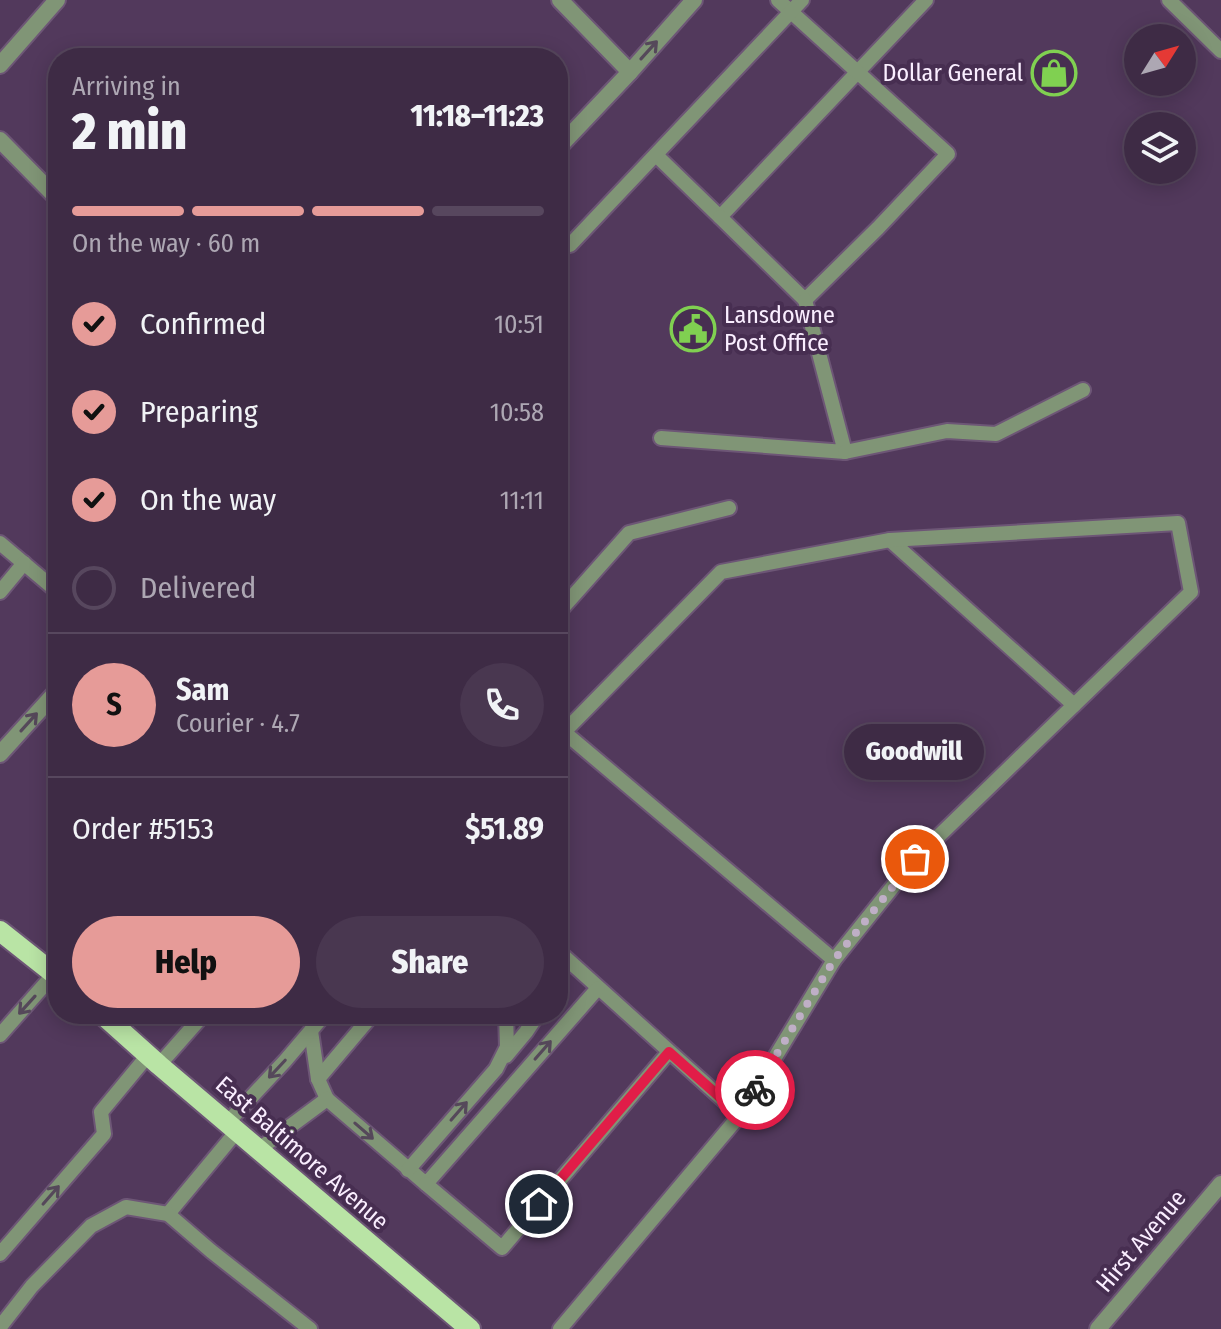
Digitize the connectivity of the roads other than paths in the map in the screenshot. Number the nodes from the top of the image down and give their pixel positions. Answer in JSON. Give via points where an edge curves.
{"nodes":[{"id":1,"x":57,"y":0,"type":"edge"},
{"id":2,"x":560,"y":0,"type":"edge"},
{"id":3,"x":694,"y":0,"type":"edge"},
{"id":4,"x":778,"y":0,"type":"edge"},
{"id":5,"x":802,"y":0,"type":"edge"},
{"id":6,"x":926,"y":0,"type":"edge"},
{"id":7,"x":1169,"y":0,"type":"edge"},
{"id":8,"x":790,"y":13,"type":"junction"},
{"id":9,"x":1221,"y":51,"type":"edge"},
{"id":10,"x":0,"y":65,"type":"edge"},
{"id":11,"x":630,"y":72,"type":"junction"},
{"id":12,"x":858,"y":72,"type":"junction"},
{"id":13,"x":568,"y":137,"type":"edge"},
{"id":14,"x":0,"y":140,"type":"edge"},
{"id":15,"x":656,"y":155,"type":"junction"},
{"id":16,"x":48,"y":189,"type":"edge"},
{"id":17,"x":720,"y":217,"type":"junction"},
{"id":18,"x":570,"y":245,"type":"dead end"},
{"id":19,"x":805,"y":300,"type":"junction"},
{"id":20,"x":1083,"y":390,"type":"dead end"},
{"id":21,"x":661,"y":438,"type":"dead end"},
{"id":22,"x":845,"y":452,"type":"junction"},
{"id":23,"x":729,"y":508,"type":"dead end"},
{"id":24,"x":890,"y":540,"type":"junction"},
{"id":25,"x":0,"y":543,"type":"edge"},
{"id":26,"x":24,"y":563,"type":"junction"},
{"id":27,"x":48,"y":583,"type":"edge"},
{"id":28,"x":0,"y":592,"type":"edge"},
{"id":29,"x":568,"y":602,"type":"edge"},
{"id":30,"x":48,"y":701,"type":"edge"},
{"id":31,"x":1074,"y":705,"type":"junction"},
{"id":32,"x":568,"y":728,"type":"edge"},
{"id":33,"x":568,"y":741,"type":"edge"},
{"id":34,"x":0,"y":754,"type":"edge"},
{"id":35,"x":1,"y":934,"type":"edge"},
{"id":36,"x":568,"y":960,"type":"edge"},
{"id":37,"x":834,"y":960,"type":"junction"},
{"id":38,"x":48,"y":970,"type":"edge"},
{"id":39,"x":48,"y":984,"type":"edge"},
{"id":40,"x":598,"y":988,"type":"junction"},
{"id":41,"x":568,"y":1022,"type":"edge"},
{"id":42,"x":113,"y":1024,"type":"edge"},
{"id":43,"x":193,"y":1024,"type":"edge"},
{"id":44,"x":317,"y":1024,"type":"edge"},
{"id":45,"x":365,"y":1024,"type":"edge"},
{"id":46,"x":506,"y":1024,"type":"edge"},
{"id":47,"x":531,"y":1024,"type":"edge"},
{"id":48,"x":566,"y":1024,"type":"edge"},
{"id":49,"x":311,"y":1031,"type":"junction"},
{"id":50,"x":0,"y":1035,"type":"edge"},
{"id":51,"x":669,"y":1052,"type":"junction"},
{"id":52,"x":154,"y":1060,"type":"junction"},
{"id":53,"x":496,"y":1069,"type":"junction"},
{"id":54,"x":318,"y":1079,"type":"junction"},
{"id":55,"x":327,"y":1099,"type":"junction"},
{"id":56,"x":740,"y":1115,"type":"junction"},
{"id":57,"x":232,"y":1127,"type":"junction"},
{"id":58,"x":258,"y":1150,"type":"junction"},
{"id":59,"x":408,"y":1170,"type":"junction"},
{"id":60,"x":426,"y":1184,"type":"junction"},
{"id":61,"x":1221,"y":1184,"type":"edge"},
{"id":62,"x":168,"y":1214,"type":"junction"},
{"id":63,"x":0,"y":1254,"type":"edge"},
{"id":64,"x":0,"y":1327,"type":"edge"},
{"id":65,"x":310,"y":1329,"type":"edge"},
{"id":66,"x":470,"y":1329,"type":"edge"},
{"id":67,"x":560,"y":1329,"type":"edge"},
{"id":68,"x":1098,"y":1329,"type":"edge"}],
"edges":[{"from":1,"to":10,"type":"street"},
{"from":2,"to":11,"type":"street"},
{"from":11,"to":3,"type":"street","one_way":true},
{"from":4,"to":8,"type":"lane"},
{"from":5,"to":8,"type":"lane"},
{"from":6,"to":12,"type":"lane"},
{"from":7,"to":9,"type":"lane"},
{"from":8,"to":12,"type":"lane"},
{"from":8,"to":15,"type":"lane"},
{"from":11,"to":13,"type":"street"},
{"from":12,"to":17,"type":"lane"},
{"from":12,"to":19,"type":"lane","via":[[948,154]]},
{"from":14,"to":16,"type":"street"},
{"from":15,"to":17,"type":"lane"},
{"from":15,"to":18,"type":"lane"},
{"from":17,"to":19,"type":"lane"},
{"from":19,"to":22,"type":"lane"},
{"from":20,"to":22,"type":"lane","via":[[996,434],[947,431]]},
{"from":21,"to":22,"type":"lane"},
{"from":23,"to":29,"type":"lane","via":[[629,533]]},
{"from":24,"to":31,"type":"lane"},
{"from":24,"to":31,"type":"lane","via":[[1178,523],[1191,592]]},
{"from":24,"to":32,"type":"lane","via":[[721,572]]},
{"from":25,"to":26,"type":"lane"},
{"from":26,"to":27,"type":"lane"},
{"from":26,"to":28,"type":"lane"},
{"from":34,"to":30,"type":"street","one_way":true},
{"from":31,"to":37,"type":"lane","via":[[915,859]]},
{"from":33,"to":37,"type":"lane"},
{"from":35,"to":38,"type":"main road"},
{"from":36,"to":40,"type":"lane"},
{"from":37,"to":56,"type":"lane"},
{"from":39,"to":50,"type":"lane","one_way":true},
{"from":41,"to":40,"type":"lane","one_way":true},
{"from":40,"to":51,"type":"lane"},
{"from":42,"to":52,"type":"main road","name":"East Baltimore Avenue"},
{"from":43,"to":52,"type":"lane"},
{"from":44,"to":49,"type":"lane"},
{"from":45,"to":54,"type":"lane"},
{"from":46,"to":53,"type":"lane","via":[[507,1047]]},
{"from":47,"to":53,"type":"lane"},
{"from":60,"to":48,"type":"lane","one_way":true},
{"from":49,"to":54,"type":"lane"},
{"from":49,"to":57,"type":"lane","one_way":true},
{"from":51,"to":56,"type":"lane"},
{"from":51,"to":60,"type":"lane","via":[[502,1248]]},
{"from":52,"to":57,"type":"main road","name":"East Baltimore Avenue"},
{"from":63,"to":52,"type":"lane","one_way":true,"via":[[104,1134],[101,1112]]},
{"from":59,"to":53,"type":"lane","one_way":true},
{"from":54,"to":55,"type":"lane"},
{"from":55,"to":58,"type":"lane"},
{"from":55,"to":59,"type":"lane","one_way":true},
{"from":56,"to":67,"type":"lane"},
{"from":57,"to":58,"type":"main road","name":"East Baltimore Avenue"},
{"from":57,"to":62,"type":"lane"},
{"from":58,"to":66,"type":"main road","name":"East Baltimore Avenue"},
{"from":59,"to":60,"type":"lane"},
{"from":61,"to":68,"type":"street","name":"Hirst Avenue"},
{"from":62,"to":64,"type":"lane","via":[[126,1207],[91,1226]]},
{"from":62,"to":65,"type":"lane"}]}
